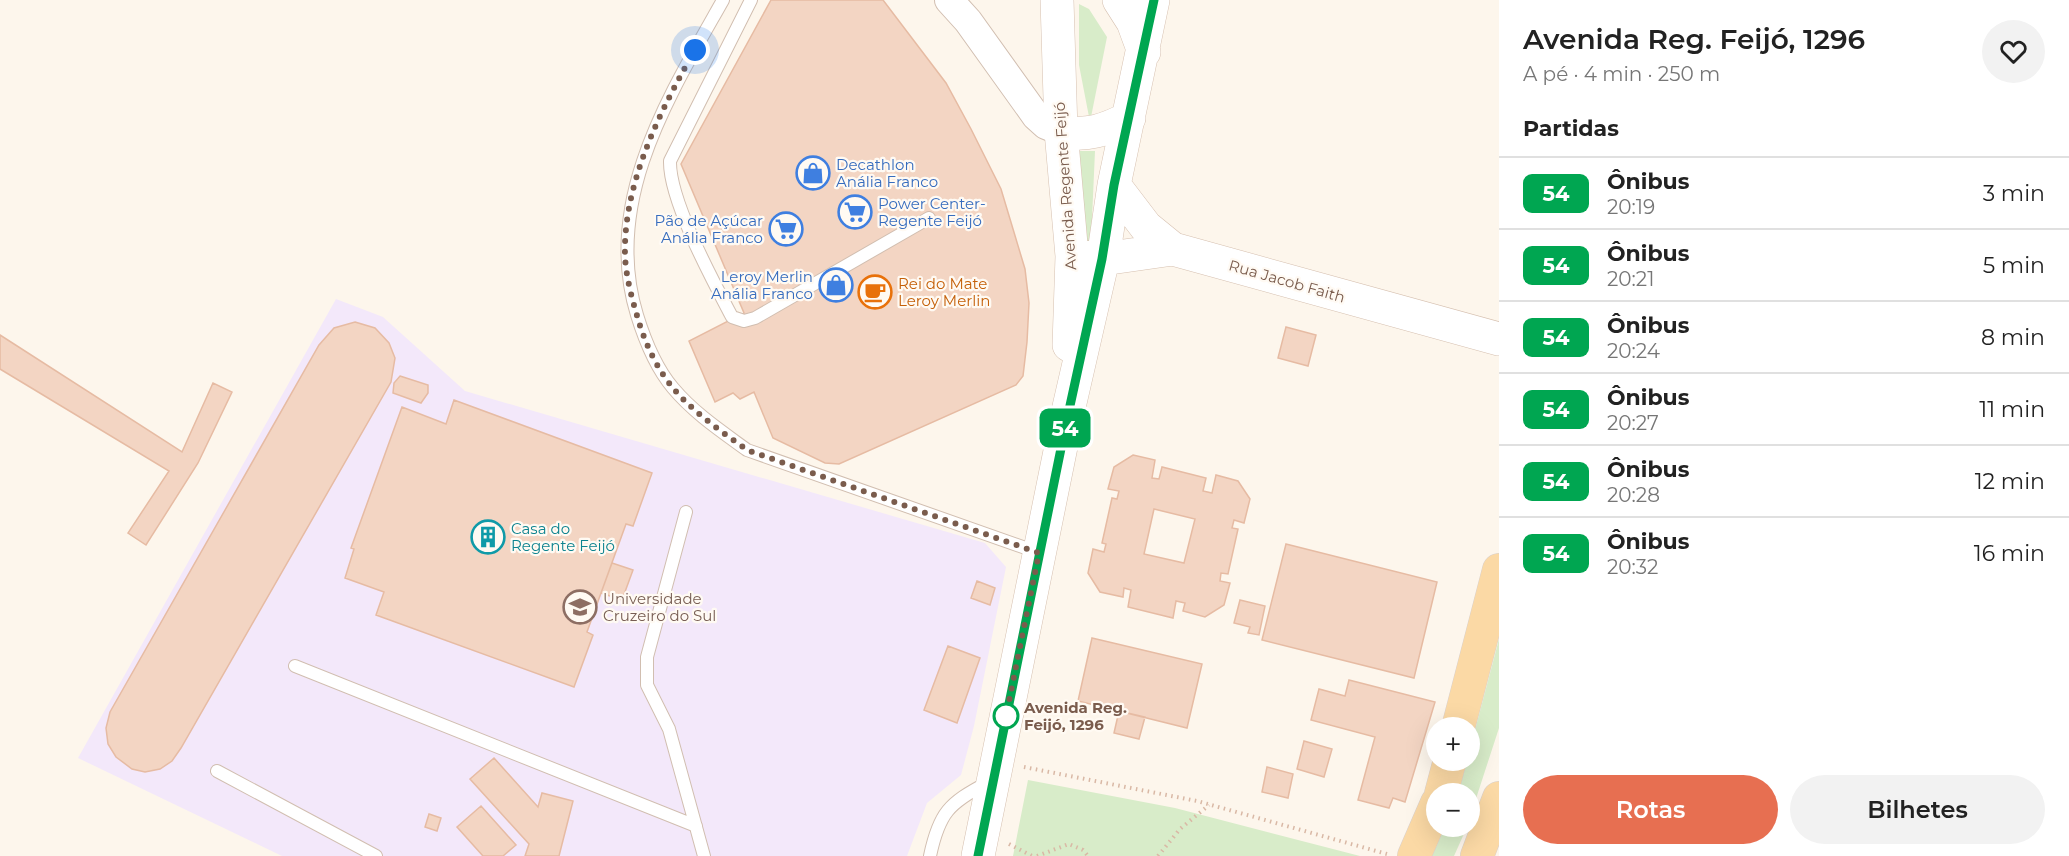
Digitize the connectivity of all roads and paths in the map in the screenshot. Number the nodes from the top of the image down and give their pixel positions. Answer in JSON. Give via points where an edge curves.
{"nodes":[{"id":1,"x":723,"y":0,"type":"edge"},
{"id":2,"x":752,"y":0,"type":"edge"},
{"id":3,"x":950,"y":0,"type":"edge"},
{"id":4,"x":1057,"y":0,"type":"edge"},
{"id":5,"x":1119,"y":0,"type":"edge"},
{"id":6,"x":1154,"y":0,"type":"edge"},
{"id":7,"x":1144,"y":52,"type":"junction"},
{"id":8,"x":1129,"y":118,"type":"junction"},
{"id":9,"x":1061,"y":131,"type":"junction"},
{"id":10,"x":1114,"y":185,"type":"junction"},
{"id":11,"x":929,"y":218,"type":"dead end"},
{"id":12,"x":1173,"y":249,"type":"junction"},
{"id":13,"x":1087,"y":258,"type":"junction"},
{"id":14,"x":1499,"y":339,"type":"edge"},
{"id":15,"x":686,"y":512,"type":"dead end"},
{"id":16,"x":1039,"y":553,"type":"junction"},
{"id":17,"x":1499,"y":570,"type":"edge"},
{"id":18,"x":295,"y":666,"type":"dead end"},
{"id":19,"x":1461,"y":717,"type":"edge"},
{"id":20,"x":217,"y":771,"type":"dead end"},
{"id":21,"x":995,"y":771,"type":"junction"},
{"id":22,"x":1499,"y":798,"type":"edge"},
{"id":23,"x":1210,"y":805,"type":"junction"},
{"id":24,"x":696,"y":826,"type":"junction"},
{"id":25,"x":1426,"y":828,"type":"edge"},
{"id":26,"x":376,"y":856,"type":"edge"},
{"id":27,"x":705,"y":856,"type":"edge"},
{"id":28,"x":930,"y":856,"type":"edge"},
{"id":29,"x":978,"y":856,"type":"edge"},
{"id":30,"x":1036,"y":856,"type":"edge"},
{"id":31,"x":1088,"y":856,"type":"edge"},
{"id":32,"x":1158,"y":856,"type":"edge"},
{"id":33,"x":1393,"y":856,"type":"edge"},
{"id":34,"x":1414,"y":856,"type":"edge"},
{"id":35,"x":1477,"y":856,"type":"edge"}],
"edges":[{"from":1,"to":16,"type":"lane","via":[[676,84],[648,148],[630,203],[625,257],[645,343],[672,388],[707,422],[747,450]]},
{"from":2,"to":11,"type":"lane","via":[[670,161],[673,188],[732,317],[744,321],[755,318]]},
{"from":3,"to":9,"type":"street","via":[[1036,116]]},
{"from":4,"to":9,"type":"main road","name":"Avenida Regente Feijó"},
{"from":5,"to":7,"type":"main road","via":[[1133,22]]},
{"from":6,"to":7,"type":"main road","name":"Avenida Regente Feijó"},
{"from":7,"to":8,"type":"main road","name":"Avenida Regente Feijó"},
{"from":8,"to":9,"type":"main road","via":[[1091,133]]},
{"from":8,"to":10,"type":"main road","name":"Avenida Regente Feijó"},
{"from":9,"to":13,"type":"main road","name":"Avenida Regente Feijó"},
{"from":10,"to":12,"type":"main road","via":[[1146,227]]},
{"from":10,"to":13,"type":"main road","name":"Avenida Regente Feijó"},
{"from":12,"to":13,"type":"main road","name":"Rua Jacob Faith"},
{"from":12,"to":14,"type":"main road","name":"Rua Jacob Faith"},
{"from":13,"to":16,"type":"main road","name":"Avenida Regente Feijó","via":[[1069,407]]},
{"from":15,"to":24,"type":"lane","via":[[647,657],[647,685],[669,729]]},
{"from":16,"to":21,"type":"main road","name":"Avenida Regente Feijó"},
{"from":17,"to":19,"type":"main road"},
{"from":18,"to":24,"type":"lane"},
{"from":20,"to":26,"type":"lane"},
{"from":21,"to":23,"type":"path"},
{"from":21,"to":28,"type":"lane","via":[[945,811]]},
{"from":21,"to":29,"type":"main road","name":"Avenida Regente Feijó"},
{"from":22,"to":35,"type":"main road"},
{"from":23,"to":32,"type":"path","via":[[1180,829]]},
{"from":23,"to":33,"type":"path"},
{"from":24,"to":27,"type":"lane"},
{"from":25,"to":34,"type":"main road"},
{"from":30,"to":31,"type":"path","via":[[1069,844]]}]}
